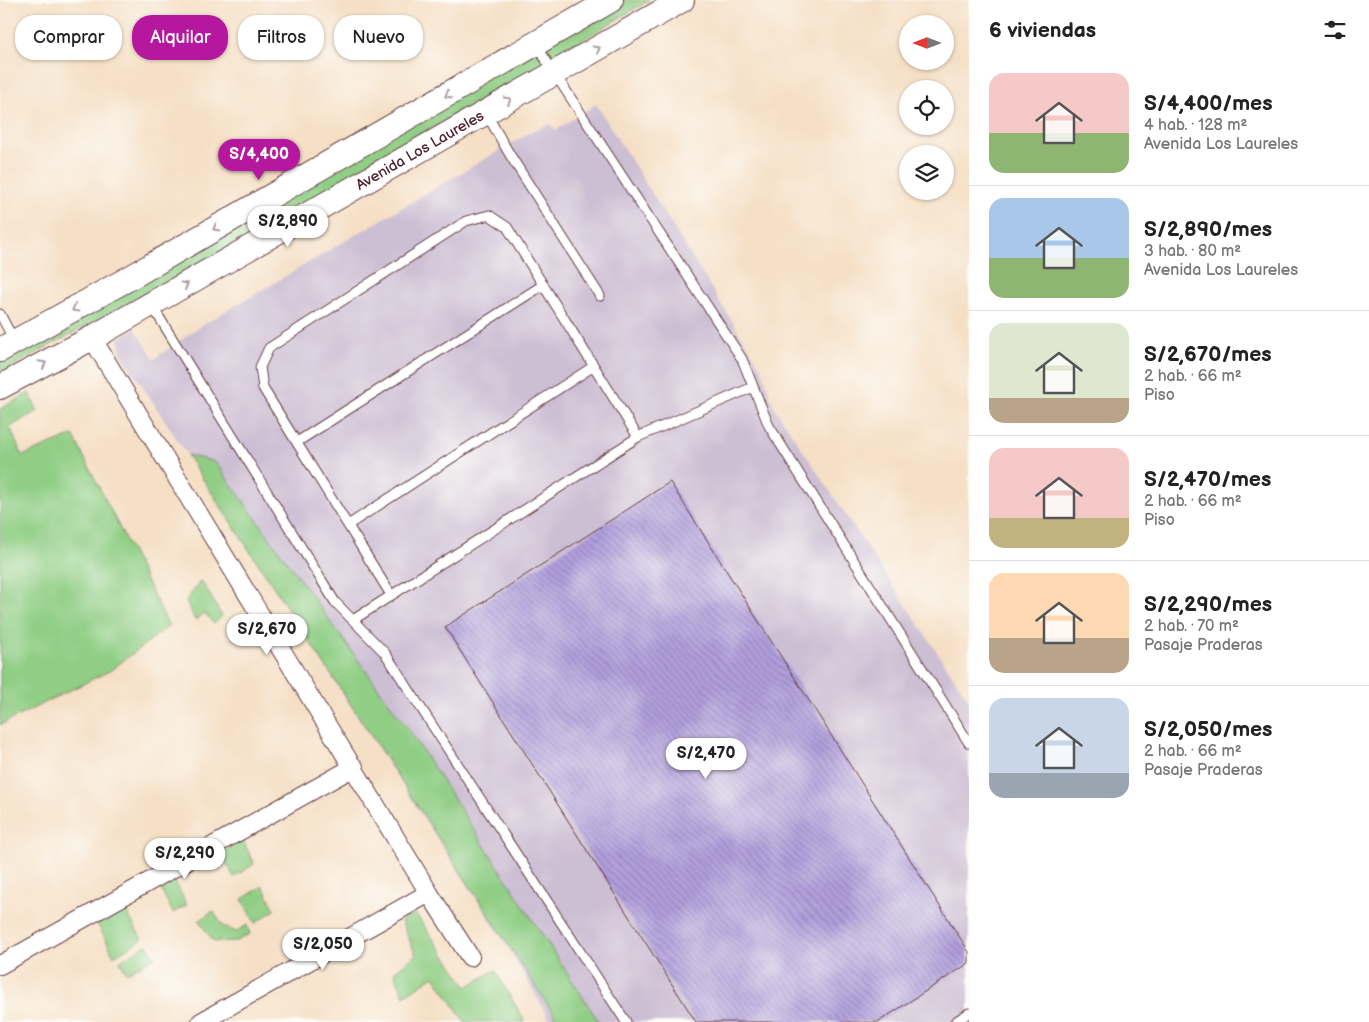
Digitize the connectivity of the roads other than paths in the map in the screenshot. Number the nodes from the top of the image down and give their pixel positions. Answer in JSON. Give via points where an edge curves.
{"nodes":[{"id":1,"x":611,"y":0,"type":"edge"},
{"id":2,"x":682,"y":0,"type":"edge"},
{"id":3,"x":536,"y":44,"type":"junction"},
{"id":4,"x":555,"y":73,"type":"junction"},
{"id":5,"x":486,"y":113,"type":"junction"},
{"id":6,"x":543,"y":285,"type":"junction"},
{"id":7,"x":600,"y":296,"type":"dead end"},
{"id":8,"x":151,"y":304,"type":"junction"},
{"id":9,"x":0,"y":314,"type":"edge"},
{"id":10,"x":92,"y":338,"type":"junction"},
{"id":11,"x":7,"y":346,"type":"edge"},
{"id":12,"x":594,"y":366,"type":"junction"},
{"id":13,"x":0,"y":387,"type":"edge"},
{"id":14,"x":753,"y":387,"type":"junction"},
{"id":15,"x":638,"y":437,"type":"junction"},
{"id":16,"x":297,"y":442,"type":"junction"},
{"id":17,"x":348,"y":525,"type":"junction"},
{"id":18,"x":391,"y":595,"type":"junction"},
{"id":19,"x":353,"y":620,"type":"junction"},
{"id":20,"x":969,"y":743,"type":"edge"},
{"id":21,"x":354,"y":766,"type":"junction"},
{"id":22,"x":429,"y":893,"type":"junction"},
{"id":23,"x":470,"y":956,"type":"dead end"},
{"id":24,"x":0,"y":965,"type":"edge"},
{"id":25,"x":969,"y":1013,"type":"edge"},
{"id":26,"x":201,"y":1022,"type":"edge"},
{"id":27,"x":626,"y":1022,"type":"edge"},
{"id":28,"x":954,"y":1022,"type":"edge"}],
"edges":[{"from":1,"to":3,"type":"street"},
{"from":4,"to":2,"type":"street","name":"Avenida Los Laureles","one_way":true},
{"from":3,"to":4,"type":"lane"},
{"from":3,"to":11,"type":"street","one_way":true},
{"from":5,"to":4,"type":"street","name":"Avenida Los Laureles","one_way":true},
{"from":4,"to":14,"type":"lane","via":[[742,359]]},
{"from":5,"to":7,"type":"lane"},
{"from":8,"to":5,"type":"street","name":"Avenida Los Laureles","one_way":true},
{"from":6,"to":12,"type":"lane"},
{"from":6,"to":16,"type":"lane"},
{"from":6,"to":16,"type":"lane","via":[[508,227],[489,215],[458,226],[269,348],[260,367],[263,388]]},
{"from":8,"to":10,"type":"street","name":"Avenida Los Laureles"},
{"from":8,"to":19,"type":"lane","via":[[336,602]]},
{"from":9,"to":11,"type":"lane"},
{"from":13,"to":10,"type":"street","name":"Avenida Los Laureles","one_way":true},
{"from":10,"to":21,"type":"street"},
{"from":12,"to":15,"type":"lane"},
{"from":12,"to":17,"type":"lane"},
{"from":14,"to":15,"type":"lane"},
{"from":14,"to":20,"type":"lane","via":[[769,426]]},
{"from":15,"to":18,"type":"lane"},
{"from":16,"to":17,"type":"lane"},
{"from":17,"to":18,"type":"lane"},
{"from":18,"to":19,"type":"lane"},
{"from":19,"to":27,"type":"lane","via":[[385,653]]},
{"from":21,"to":22,"type":"street"},
{"from":21,"to":24,"type":"street"},
{"from":22,"to":23,"type":"street"},
{"from":22,"to":26,"type":"street"},
{"from":25,"to":28,"type":"lane"}]}
